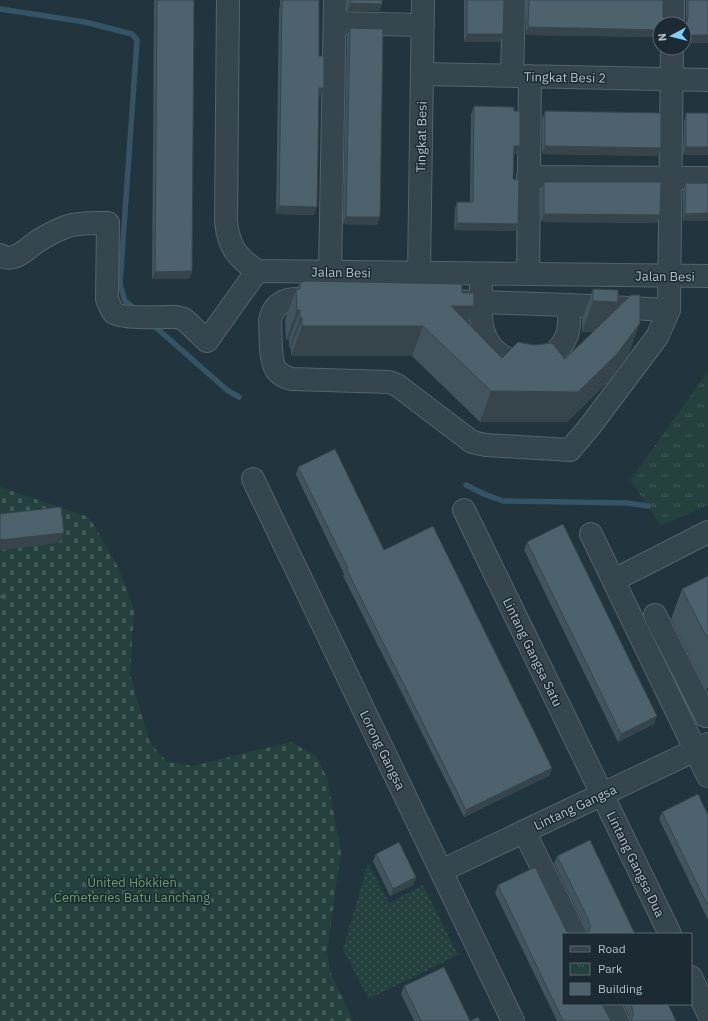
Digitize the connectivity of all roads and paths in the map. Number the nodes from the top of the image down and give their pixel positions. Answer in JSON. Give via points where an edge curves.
{"nodes":[{"id":1,"x":228,"y":0,"type":"edge"},
{"id":2,"x":336,"y":0,"type":"edge"},
{"id":3,"x":423,"y":0,"type":"edge"},
{"id":4,"x":514,"y":0,"type":"edge"},
{"id":5,"x":673,"y":0,"type":"edge"},
{"id":6,"x":673,"y":16,"type":"edge"},
{"id":7,"x":335,"y":23,"type":"junction"},
{"id":8,"x":423,"y":25,"type":"junction"},
{"id":9,"x":672,"y":56,"type":"edge"},
{"id":10,"x":422,"y":74,"type":"junction"},
{"id":11,"x":521,"y":76,"type":"junction"},
{"id":12,"x":671,"y":80,"type":"junction"},
{"id":13,"x":708,"y":80,"type":"edge"},
{"id":14,"x":528,"y":176,"type":"junction"},
{"id":15,"x":670,"y":177,"type":"junction"},
{"id":16,"x":708,"y":178,"type":"edge"},
{"id":17,"x":0,"y":254,"type":"edge"},
{"id":18,"x":257,"y":271,"type":"junction"},
{"id":19,"x":330,"y":272,"type":"junction"},
{"id":20,"x":419,"y":273,"type":"junction"},
{"id":21,"x":480,"y":274,"type":"junction"},
{"id":22,"x":528,"y":274,"type":"junction"},
{"id":23,"x":670,"y":276,"type":"junction"},
{"id":24,"x":708,"y":276,"type":"edge"},
{"id":25,"x":345,"y":300,"type":"edge"},
{"id":26,"x":423,"y":301,"type":"edge"},
{"id":27,"x":481,"y":302,"type":"junction"},
{"id":28,"x":569,"y":305,"type":"junction"},
{"id":29,"x":670,"y":310,"type":"junction"},
{"id":30,"x":253,"y":479,"type":"dead end"},
{"id":31,"x":464,"y":510,"type":"dead end"},
{"id":32,"x":708,"y":532,"type":"edge"},
{"id":33,"x":592,"y":534,"type":"dead end"},
{"id":34,"x":614,"y":580,"type":"junction"},
{"id":35,"x":655,"y":615,"type":"dead end"},
{"id":36,"x":707,"y":716,"type":"edge"},
{"id":37,"x":684,"y":727,"type":"junction"},
{"id":38,"x":702,"y":747,"type":"edge"},
{"id":39,"x":708,"y":776,"type":"edge"},
{"id":40,"x":602,"y":794,"type":"junction"},
{"id":41,"x":524,"y":831,"type":"junction"},
{"id":42,"x":441,"y":871,"type":"junction"},
{"id":43,"x":575,"y":933,"type":"edge"},
{"id":44,"x":670,"y":933,"type":"edge"},
{"id":45,"x":692,"y":979,"type":"edge"},
{"id":46,"x":610,"y":1005,"type":"edge"},
{"id":47,"x":708,"y":1012,"type":"edge"},
{"id":48,"x":513,"y":1021,"type":"edge"},
{"id":49,"x":618,"y":1021,"type":"edge"}],
"edges":[{"from":1,"to":18,"type":"street","via":[[226,222],[234,249],[242,260]]},
{"from":2,"to":7,"type":"street"},
{"from":3,"to":8,"type":"street","name":"Tingkat Besi"},
{"from":4,"to":11,"type":"street"},
{"from":5,"to":6,"type":"street"},
{"from":7,"to":8,"type":"street"},
{"from":7,"to":19,"type":"street"},
{"from":8,"to":10,"type":"street","name":"Tingkat Besi"},
{"from":9,"to":12,"type":"street"},
{"from":10,"to":11,"type":"street","name":"Tingkat Besi 2"},
{"from":10,"to":20,"type":"street","name":"Tingkat Besi"},
{"from":11,"to":12,"type":"street","name":"Tingkat Besi 2"},
{"from":11,"to":14,"type":"street"},
{"from":12,"to":13,"type":"street","name":"Tingkat Besi 2"},
{"from":12,"to":15,"type":"street"},
{"from":14,"to":15,"type":"street"},
{"from":14,"to":22,"type":"street"},
{"from":15,"to":16,"type":"street"},
{"from":15,"to":23,"type":"street"},
{"from":17,"to":18,"type":"street","via":[[8,258],[13,257],[42,238],[69,226],[108,223],[107,299],[114,313],[184,319],[207,340]]},
{"from":18,"to":19,"type":"street","name":"Jalan Besi"},
{"from":19,"to":20,"type":"street","name":"Jalan Besi"},
{"from":20,"to":21,"type":"street","name":"Jalan Besi"},
{"from":21,"to":22,"type":"street","name":"Jalan Besi"},
{"from":21,"to":27,"type":"street"},
{"from":22,"to":23,"type":"street","name":"Jalan Besi"},
{"from":23,"to":24,"type":"street","name":"Jalan Besi"},
{"from":23,"to":29,"type":"street"},
{"from":25,"to":29,"type":"street","via":[[291,299],[284,300],[277,306],[270,320],[273,365],[278,372],[292,379],[389,382],[398,385],[472,442],[570,450],[657,337]]},
{"from":26,"to":27,"type":"street"},
{"from":27,"to":28,"type":"street"},
{"from":27,"to":28,"type":"street","via":[[482,326],[491,346],[509,361],[523,364],[544,360],[560,347],[569,328]]},
{"from":28,"to":29,"type":"street"},
{"from":30,"to":42,"type":"street","name":"Lorong Gangsa"},
{"from":31,"to":40,"type":"street","name":"Lintang Gangsa Satu"},
{"from":32,"to":34,"type":"street"},
{"from":33,"to":34,"type":"street"},
{"from":34,"to":37,"type":"street"},
{"from":35,"to":36,"type":"street"},
{"from":36,"to":37,"type":"street"},
{"from":37,"to":38,"type":"street"},
{"from":38,"to":39,"type":"street"},
{"from":38,"to":40,"type":"street","name":"Lintang Gangsa"},
{"from":40,"to":41,"type":"street","name":"Lintang Gangsa"},
{"from":40,"to":44,"type":"street","name":"Lintang Gangsa Dua"},
{"from":41,"to":42,"type":"street","name":"Lintang Gangsa"},
{"from":41,"to":43,"type":"street"},
{"from":42,"to":48,"type":"street","name":"Lorong Gangsa"},
{"from":45,"to":47,"type":"street"},
{"from":46,"to":49,"type":"street"}]}
